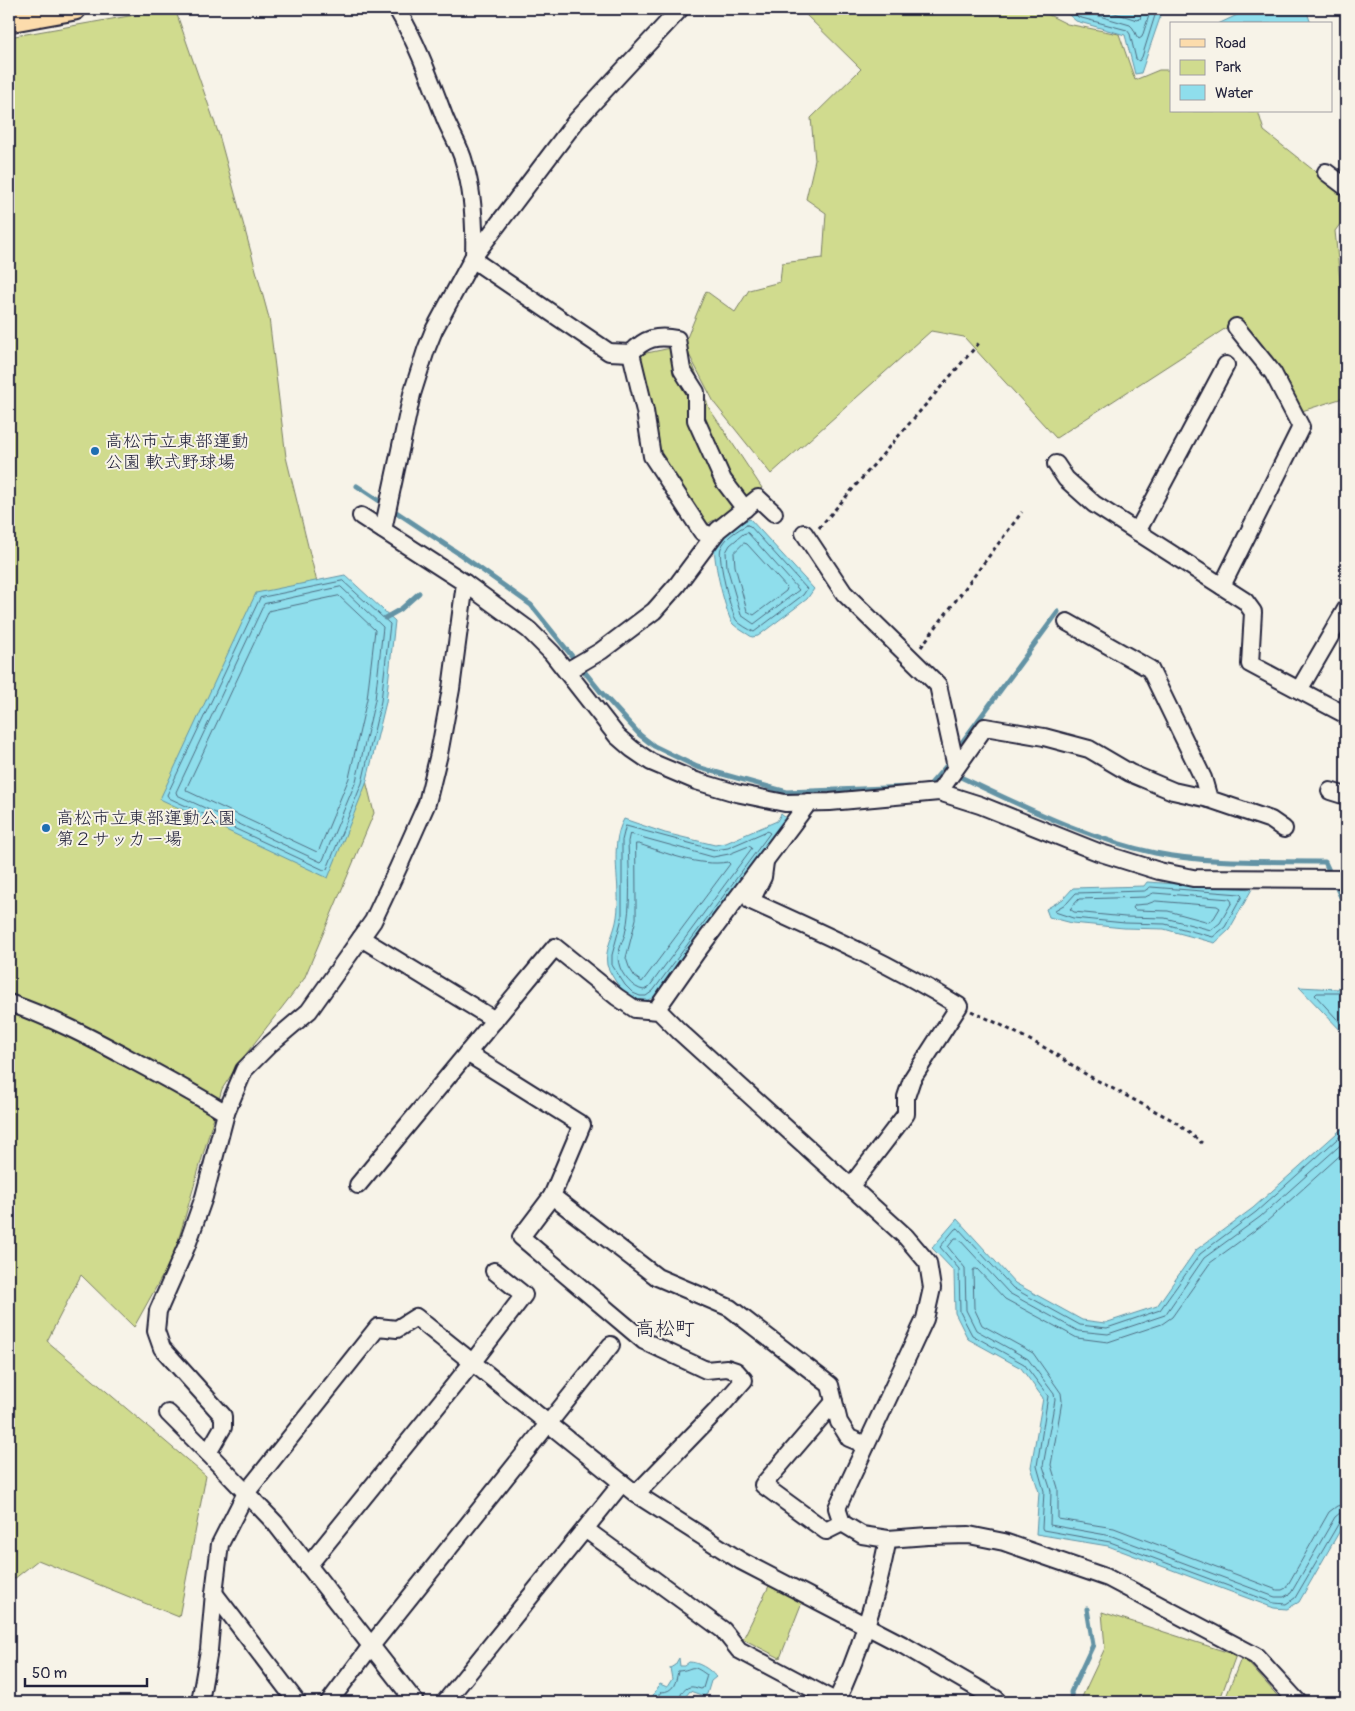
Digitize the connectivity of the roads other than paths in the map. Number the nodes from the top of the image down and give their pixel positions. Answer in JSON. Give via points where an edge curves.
{"nodes":[{"id":1,"x":75,"y":9,"type":"edge"},
{"id":2,"x":396,"y":9,"type":"edge"},
{"id":3,"x":680,"y":9,"type":"edge"},
{"id":4,"x":9,"y":21,"type":"edge"},
{"id":5,"x":1326,"y":172,"type":"dead end"},
{"id":6,"x":1346,"y":188,"type":"edge"},
{"id":7,"x":473,"y":257,"type":"junction"},
{"id":8,"x":1236,"y":327,"type":"dead end"},
{"id":9,"x":631,"y":353,"type":"junction"},
{"id":10,"x":1226,"y":365,"type":"dead end"},
{"id":11,"x":1056,"y":464,"type":"dead end"},
{"id":12,"x":745,"y":509,"type":"junction"},
{"id":13,"x":774,"y":513,"type":"dead end"},
{"id":14,"x":361,"y":516,"type":"dead end"},
{"id":15,"x":383,"y":530,"type":"junction"},
{"id":16,"x":1137,"y":532,"type":"junction"},
{"id":17,"x":713,"y":536,"type":"junction"},
{"id":18,"x":806,"y":536,"type":"road end"},
{"id":19,"x":464,"y":583,"type":"junction"},
{"id":20,"x":1222,"y":586,"type":"junction"},
{"id":21,"x":1346,"y":609,"type":"edge"},
{"id":22,"x":1067,"y":622,"type":"dead end"},
{"id":23,"x":567,"y":671,"type":"junction"},
{"id":24,"x":1299,"y":690,"type":"junction"},
{"id":25,"x":1346,"y":715,"type":"edge"},
{"id":26,"x":956,"y":767,"type":"junction"},
{"id":27,"x":1330,"y":791,"type":"dead end"},
{"id":28,"x":939,"y":792,"type":"junction"},
{"id":29,"x":1346,"y":796,"type":"edge"},
{"id":30,"x":1209,"y":799,"type":"junction"},
{"id":31,"x":810,"y":802,"type":"junction"},
{"id":32,"x":1284,"y":829,"type":"dead end"},
{"id":33,"x":764,"y":862,"type":"junction"},
{"id":34,"x":1346,"y":879,"type":"edge"},
{"id":35,"x":361,"y":938,"type":"junction"},
{"id":36,"x":9,"y":1002,"type":"edge"},
{"id":37,"x":659,"y":1011,"type":"junction"},
{"id":38,"x":495,"y":1020,"type":"junction"},
{"id":39,"x":467,"y":1053,"type":"junction"},
{"id":40,"x":226,"y":1113,"type":"junction"},
{"id":41,"x":358,"y":1185,"type":"dead end"},
{"id":42,"x":851,"y":1186,"type":"junction"},
{"id":43,"x":552,"y":1196,"type":"junction"},
{"id":44,"x":494,"y":1271,"type":"dead end"},
{"id":45,"x":611,"y":1345,"type":"dead end"},
{"id":46,"x":472,"y":1363,"type":"junction"},
{"id":47,"x":834,"y":1402,"type":"junction"},
{"id":48,"x":168,"y":1413,"type":"dead end"},
{"id":49,"x":550,"y":1424,"type":"junction"},
{"id":50,"x":866,"y":1445,"type":"junction"},
{"id":51,"x":208,"y":1453,"type":"junction"},
{"id":52,"x":622,"y":1483,"type":"junction"},
{"id":53,"x":246,"y":1494,"type":"junction"},
{"id":54,"x":636,"y":1494,"type":"junction"},
{"id":55,"x":842,"y":1523,"type":"junction"},
{"id":56,"x":585,"y":1530,"type":"junction"},
{"id":57,"x":888,"y":1539,"type":"junction"},
{"id":58,"x":308,"y":1566,"type":"junction"},
{"id":59,"x":214,"y":1593,"type":"junction"},
{"id":60,"x":865,"y":1625,"type":"junction"},
{"id":61,"x":372,"y":1646,"type":"junction"},
{"id":62,"x":200,"y":1702,"type":"edge"},
{"id":63,"x":297,"y":1702,"type":"edge"},
{"id":64,"x":329,"y":1702,"type":"edge"},
{"id":65,"x":415,"y":1702,"type":"edge"},
{"id":66,"x":445,"y":1702,"type":"edge"},
{"id":67,"x":836,"y":1702,"type":"edge"},
{"id":68,"x":995,"y":1702,"type":"edge"},
{"id":69,"x":1298,"y":1702,"type":"edge"}],
"edges":[{"from":1,"to":4,"type":"main road"},
{"from":2,"to":7,"type":"street","via":[[430,76],[464,162],[474,213]]},
{"from":3,"to":7,"type":"street","via":[[576,121]]},
{"from":5,"to":6,"type":"street"},
{"from":7,"to":9,"type":"street","via":[[610,352]]},
{"from":7,"to":15,"type":"street","via":[[426,350],[412,394]]},
{"from":8,"to":20,"type":"street","via":[[1273,374],[1301,427]]},
{"from":9,"to":12,"type":"street","via":[[640,343],[653,338],[677,339],[682,370],[696,392],[696,420],[723,480]]},
{"from":9,"to":17,"type":"street","via":[[652,456],[702,532]]},
{"from":10,"to":16,"type":"street"},
{"from":11,"to":16,"type":"street","via":[[1066,479],[1094,504]]},
{"from":12,"to":13,"type":"street","via":[[758,498]]},
{"from":12,"to":17,"type":"street"},
{"from":14,"to":15,"type":"street"},
{"from":15,"to":19,"type":"street"},
{"from":16,"to":20,"type":"street"},
{"from":17,"to":23,"type":"street","via":[[654,611],[601,651]]},
{"from":18,"to":26,"type":"street","via":[[844,593],[938,685]]},
{"from":19,"to":23,"type":"street","via":[[529,630]]},
{"from":19,"to":35,"type":"street","via":[[451,690],[427,803],[373,921]]},
{"from":20,"to":24,"type":"street","via":[[1245,601],[1253,612],[1250,664]]},
{"from":21,"to":24,"type":"street"},
{"from":22,"to":30,"type":"street","via":[[1150,669],[1204,778]]},
{"from":23,"to":31,"type":"street","via":[[617,736],[651,762],[736,793],[785,803]]},
{"from":24,"to":25,"type":"street"},
{"from":26,"to":28,"type":"street"},
{"from":26,"to":30,"type":"street","via":[[985,727],[1089,749],[1156,784]]},
{"from":27,"to":29,"type":"street"},
{"from":28,"to":31,"type":"street"},
{"from":28,"to":34,"type":"street","via":[[1098,852],[1193,878]]},
{"from":30,"to":32,"type":"street","via":[[1271,820]]},
{"from":31,"to":33,"type":"street"},
{"from":33,"to":37,"type":"street","via":[[680,976],[659,1006]]},
{"from":33,"to":42,"type":"street","via":[[763,877],[752,901],[844,943],[959,1006],[912,1079],[906,1097],[906,1114]]},
{"from":35,"to":38,"type":"street"},
{"from":35,"to":40,"type":"street","via":[[309,1011],[244,1070]]},
{"from":36,"to":40,"type":"street","via":[[101,1043]]},
{"from":37,"to":38,"type":"street","via":[[635,1009],[555,946]]},
{"from":37,"to":42,"type":"street"},
{"from":38,"to":39,"type":"street"},
{"from":39,"to":41,"type":"street"},
{"from":39,"to":43,"type":"street","via":[[582,1125]]},
{"from":40,"to":51,"type":"street","via":[[204,1197],[158,1311],[156,1331],[162,1348],[223,1416],[223,1427]]},
{"from":42,"to":50,"type":"street","via":[[928,1262],[932,1288],[925,1319]]},
{"from":43,"to":47,"type":"street","via":[[657,1277],[730,1308],[830,1385]]},
{"from":43,"to":54,"type":"street","via":[[521,1237],[644,1341],[706,1370],[726,1368],[736,1371],[744,1380]]},
{"from":44,"to":46,"type":"street","via":[[524,1295]]},
{"from":45,"to":49,"type":"street"},
{"from":46,"to":49,"type":"street"},
{"from":46,"to":53,"type":"street","via":[[416,1318],[397,1329],[378,1327]]},
{"from":46,"to":58,"type":"street"},
{"from":47,"to":50,"type":"street","via":[[839,1422],[849,1438]]},
{"from":47,"to":55,"type":"street","via":[[763,1485],[826,1531]]},
{"from":48,"to":51,"type":"street"},
{"from":49,"to":52,"type":"street"},
{"from":49,"to":61,"type":"street"},
{"from":50,"to":55,"type":"street","via":[[837,1508]]},
{"from":51,"to":53,"type":"street"},
{"from":52,"to":54,"type":"street"},
{"from":52,"to":56,"type":"street"},
{"from":53,"to":58,"type":"street","via":[[275,1523]]},
{"from":53,"to":59,"type":"street","via":[[220,1544]]},
{"from":54,"to":60,"type":"street","via":[[741,1561]]},
{"from":55,"to":57,"type":"street","via":[[862,1535]]},
{"from":56,"to":66,"type":"street"},
{"from":56,"to":67,"type":"street","via":[[723,1630],[739,1650]]},
{"from":57,"to":60,"type":"street","via":[[879,1585]]},
{"from":57,"to":69,"type":"street","via":[[969,1535],[1004,1542],[1108,1578],[1256,1656]]},
{"from":58,"to":61,"type":"street"},
{"from":59,"to":62,"type":"street","via":[[210,1650]]},
{"from":59,"to":63,"type":"street"},
{"from":60,"to":67,"type":"street"},
{"from":60,"to":68,"type":"street","via":[[996,1699]]},
{"from":61,"to":64,"type":"street"},
{"from":61,"to":65,"type":"street"}]}
